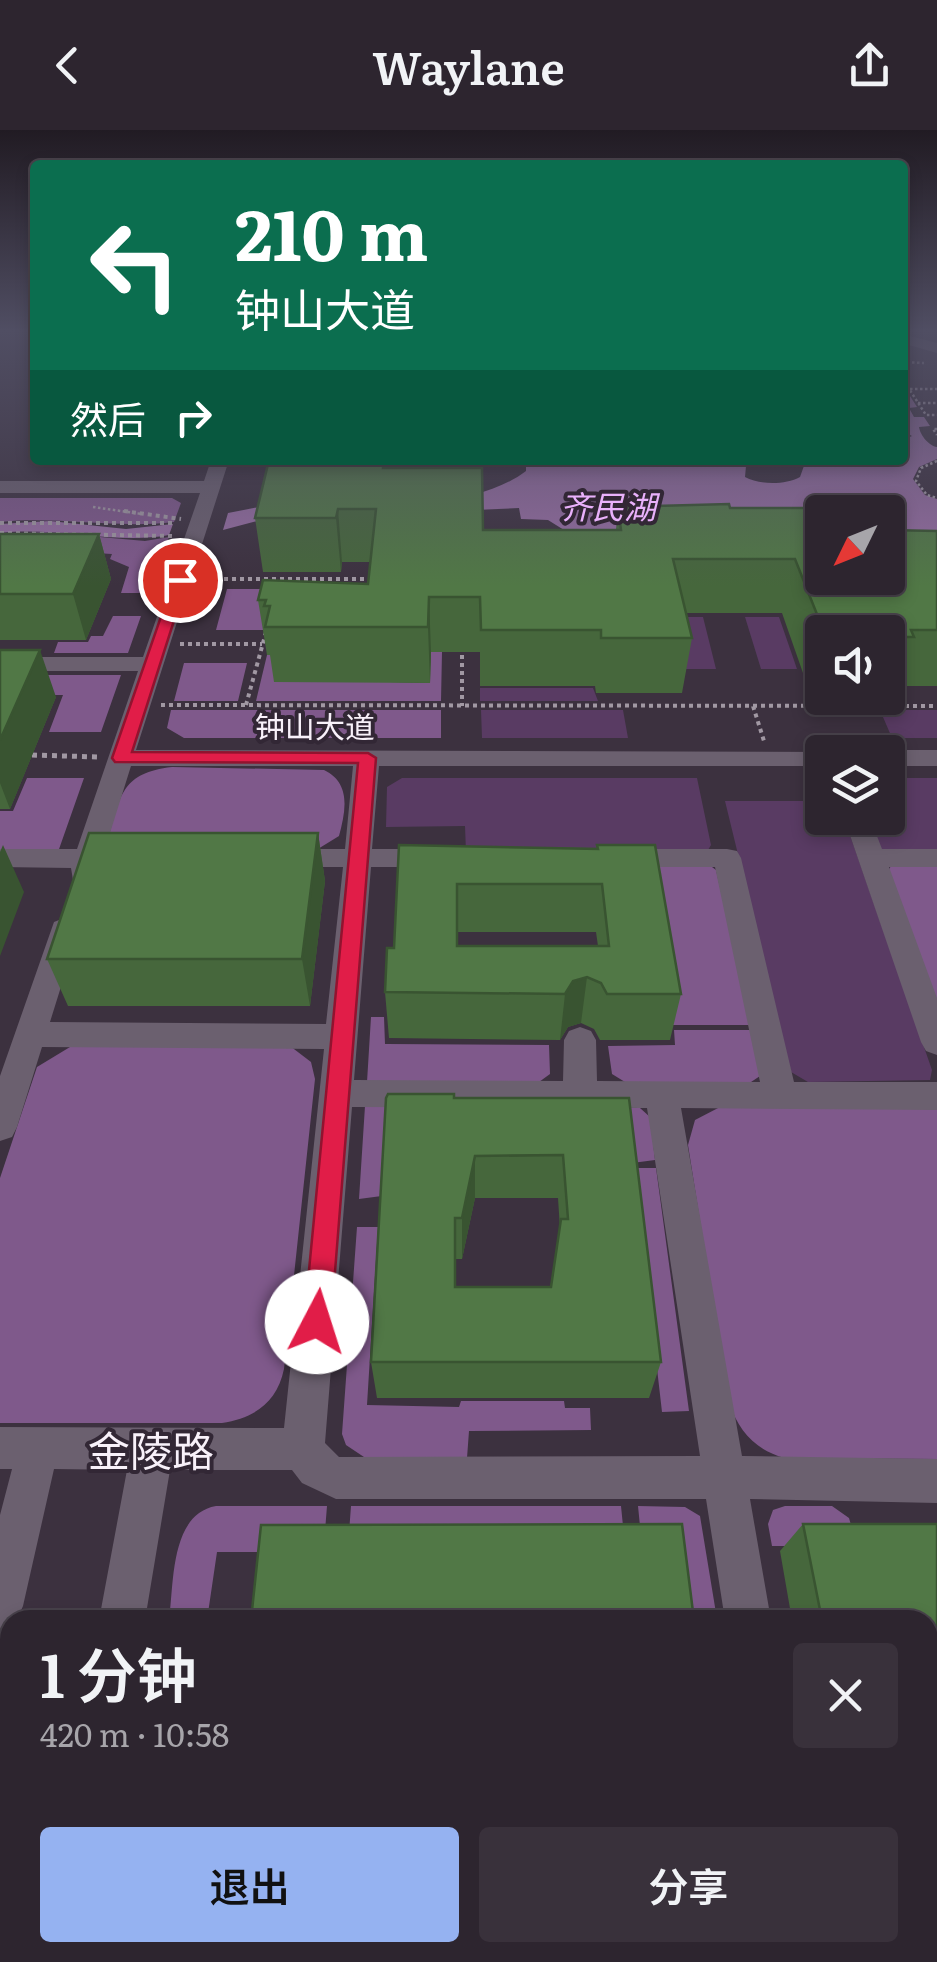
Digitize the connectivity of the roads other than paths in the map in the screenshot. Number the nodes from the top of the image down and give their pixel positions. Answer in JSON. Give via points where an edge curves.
{"nodes":[{"id":1,"x":218,"y":465,"type":"edge"},
{"id":2,"x":0,"y":486,"type":"edge"},
{"id":3,"x":211,"y":486,"type":"junction"},
{"id":4,"x":155,"y":654,"type":"junction"},
{"id":5,"x":0,"y":664,"type":"edge"},
{"id":6,"x":121,"y":758,"type":"junction"},
{"id":7,"x":368,"y":758,"type":"junction"},
{"id":8,"x":805,"y":758,"type":"edge"},
{"id":9,"x":905,"y":758,"type":"edge"},
{"id":10,"x":937,"y":758,"type":"edge"},
{"id":11,"x":863,"y":835,"type":"edge"},
{"id":12,"x":0,"y":858,"type":"edge"},
{"id":13,"x":144,"y":858,"type":"edge"},
{"id":14,"x":259,"y":858,"type":"edge"},
{"id":15,"x":358,"y":858,"type":"junction"},
{"id":16,"x":470,"y":858,"type":"edge"},
{"id":17,"x":580,"y":858,"type":"edge"},
{"id":18,"x":872,"y":858,"type":"junction"},
{"id":19,"x":937,"y":858,"type":"edge"},
{"id":20,"x":88,"y":859,"type":"junction"},
{"id":21,"x":30,"y":1034,"type":"junction"},
{"id":22,"x":343,"y":1037,"type":"junction"},
{"id":23,"x":580,"y":1040,"type":"dead end"},
{"id":24,"x":937,"y":1042,"type":"edge"},
{"id":25,"x":338,"y":1093,"type":"junction"},
{"id":26,"x":5,"y":1095,"type":"edge"},
{"id":27,"x":580,"y":1095,"type":"junction"},
{"id":28,"x":662,"y":1096,"type":"junction"},
{"id":29,"x":780,"y":1096,"type":"junction"},
{"id":30,"x":937,"y":1096,"type":"edge"},
{"id":31,"x":0,"y":1128,"type":"edge"},
{"id":32,"x":19,"y":1449,"type":"edge"},
{"id":33,"x":152,"y":1449,"type":"junction"},
{"id":34,"x":303,"y":1450,"type":"junction"},
{"id":35,"x":724,"y":1477,"type":"junction"},
{"id":36,"x":937,"y":1481,"type":"edge"},
{"id":37,"x":0,"y":1606,"type":"edge"},
{"id":38,"x":124,"y":1610,"type":"edge"},
{"id":39,"x":746,"y":1610,"type":"edge"}],
"edges":[{"from":1,"to":3,"type":"lane"},
{"from":2,"to":3,"type":"lane"},
{"from":3,"to":4,"type":"lane"},
{"from":4,"to":5,"type":"lane"},
{"from":4,"to":6,"type":"lane"},
{"from":6,"to":7,"type":"lane","name":"钟山大道"},
{"from":6,"to":20,"type":"lane"},
{"from":7,"to":8,"type":"lane","name":"钟山大道"},
{"from":7,"to":15,"type":"lane"},
{"from":9,"to":10,"type":"lane"},
{"from":11,"to":18,"type":"lane"},
{"from":12,"to":20,"type":"lane"},
{"from":13,"to":20,"type":"lane"},
{"from":14,"to":15,"type":"lane"},
{"from":15,"to":16,"type":"lane"},
{"from":15,"to":22,"type":"lane"},
{"from":17,"to":29,"type":"lane","via":[[726,858]]},
{"from":18,"to":19,"type":"lane"},
{"from":18,"to":24,"type":"lane"},
{"from":20,"to":21,"type":"lane"},
{"from":21,"to":22,"type":"lane"},
{"from":21,"to":26,"type":"lane"},
{"from":22,"to":25,"type":"lane"},
{"from":23,"to":27,"type":"lane"},
{"from":25,"to":27,"type":"lane"},
{"from":25,"to":34,"type":"lane"},
{"from":26,"to":31,"type":"lane"},
{"from":27,"to":28,"type":"lane"},
{"from":28,"to":29,"type":"lane"},
{"from":28,"to":35,"type":"lane"},
{"from":29,"to":30,"type":"lane"},
{"from":32,"to":33,"type":"lane","name":"金陵路"},
{"from":32,"to":37,"type":"lane"},
{"from":33,"to":34,"type":"lane","name":"金陵路"},
{"from":33,"to":38,"type":"lane"},
{"from":34,"to":35,"type":"lane","via":[[336,1478]]},
{"from":35,"to":36,"type":"lane"},
{"from":35,"to":39,"type":"lane"}]}
